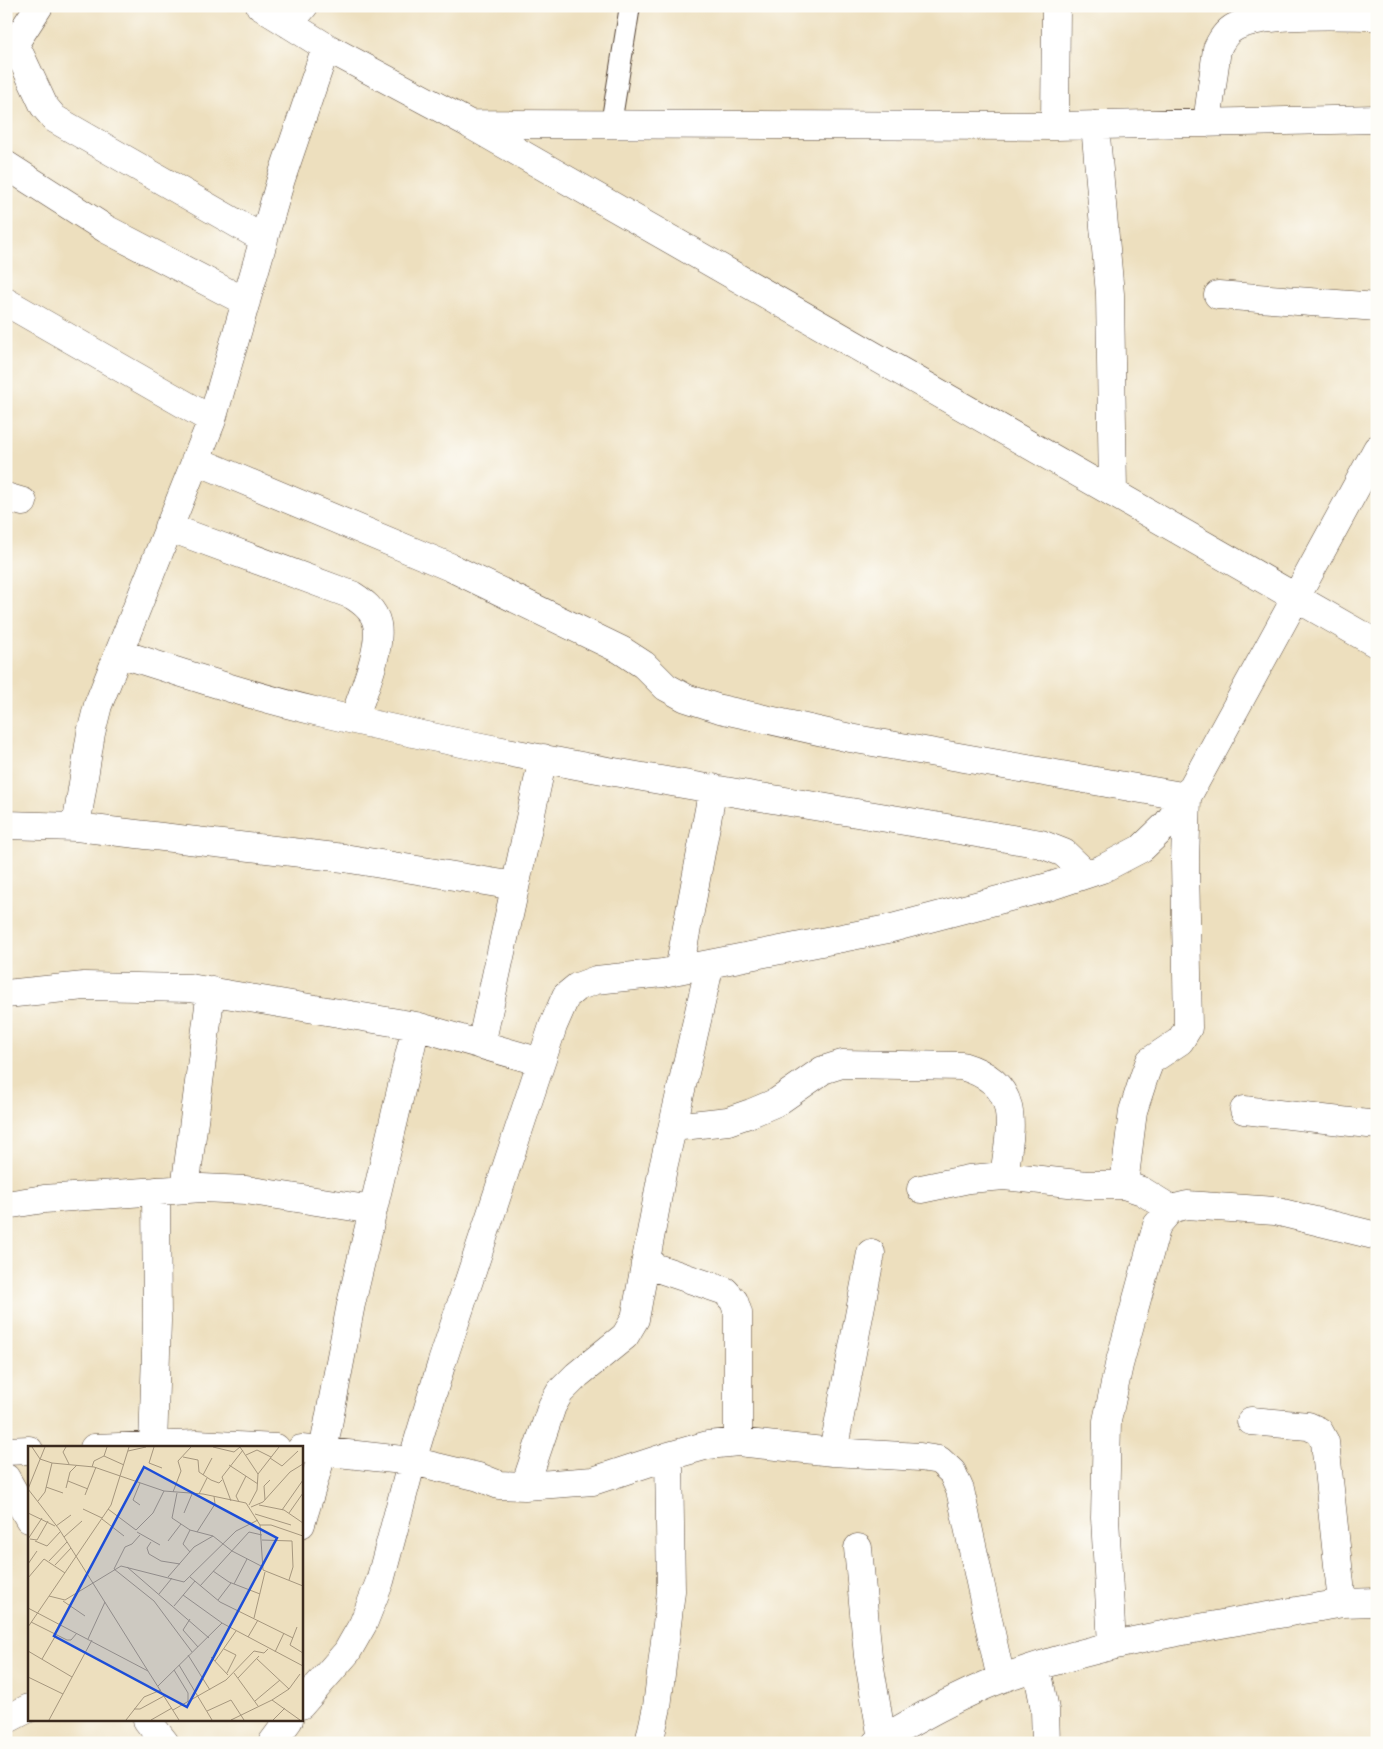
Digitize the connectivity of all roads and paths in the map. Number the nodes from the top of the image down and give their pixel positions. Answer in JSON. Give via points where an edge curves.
{"nodes":[{"id":1,"x":39,"y":6,"type":"edge"},
{"id":2,"x":260,"y":6,"type":"edge"},
{"id":3,"x":630,"y":6,"type":"edge"},
{"id":4,"x":1056,"y":6,"type":"edge"},
{"id":5,"x":1369,"y":12,"type":"edge"},
{"id":6,"x":296,"y":15,"type":"edge"},
{"id":7,"x":326,"y":47,"type":"junction"},
{"id":8,"x":11,"y":51,"type":"edge"},
{"id":9,"x":1377,"y":119,"type":"edge"},
{"id":10,"x":1207,"y":123,"type":"junction"},
{"id":11,"x":470,"y":124,"type":"junction"},
{"id":12,"x":611,"y":124,"type":"junction"},
{"id":13,"x":1095,"y":125,"type":"junction"},
{"id":14,"x":1055,"y":126,"type":"junction"},
{"id":15,"x":6,"y":164,"type":"edge"},
{"id":16,"x":264,"y":239,"type":"junction"},
{"id":17,"x":1218,"y":295,"type":"dead end"},
{"id":18,"x":6,"y":302,"type":"edge"},
{"id":19,"x":246,"y":302,"type":"junction"},
{"id":20,"x":1377,"y":307,"type":"edge"},
{"id":21,"x":212,"y":420,"type":"junction"},
{"id":22,"x":1377,"y":449,"type":"edge"},
{"id":23,"x":196,"y":460,"type":"junction"},
{"id":24,"x":1113,"y":493,"type":"junction"},
{"id":25,"x":168,"y":527,"type":"junction"},
{"id":26,"x":1296,"y":598,"type":"junction"},
{"id":27,"x":1377,"y":644,"type":"edge"},
{"id":28,"x":119,"y":653,"type":"junction"},
{"id":29,"x":354,"y":719,"type":"junction"},
{"id":30,"x":543,"y":758,"type":"junction"},
{"id":31,"x":713,"y":788,"type":"junction"},
{"id":32,"x":1187,"y":797,"type":"junction"},
{"id":33,"x":6,"y":825,"type":"edge"},
{"id":34,"x":76,"y":827,"type":"junction"},
{"id":35,"x":1086,"y":874,"type":"junction"},
{"id":36,"x":515,"y":886,"type":"junction"},
{"id":37,"x":710,"y":964,"type":"junction"},
{"id":38,"x":679,"y":970,"type":"junction"},
{"id":39,"x":211,"y":991,"type":"junction"},
{"id":40,"x":6,"y":994,"type":"edge"},
{"id":41,"x":416,"y":1026,"type":"junction"},
{"id":42,"x":481,"y":1044,"type":"junction"},
{"id":43,"x":541,"y":1062,"type":"junction"},
{"id":44,"x":1244,"y":1110,"type":"dead end"},
{"id":45,"x":1377,"y":1124,"type":"edge"},
{"id":46,"x":673,"y":1127,"type":"junction"},
{"id":47,"x":1004,"y":1176,"type":"junction"},
{"id":48,"x":1124,"y":1185,"type":"junction"},
{"id":49,"x":185,"y":1189,"type":"junction"},
{"id":50,"x":921,"y":1189,"type":"dead end"},
{"id":51,"x":156,"y":1192,"type":"junction"},
{"id":52,"x":6,"y":1204,"type":"edge"},
{"id":53,"x":1171,"y":1209,"type":"junction"},
{"id":54,"x":374,"y":1210,"type":"junction"},
{"id":55,"x":1377,"y":1236,"type":"edge"},
{"id":56,"x":871,"y":1253,"type":"dead end"},
{"id":57,"x":645,"y":1264,"type":"junction"},
{"id":58,"x":1251,"y":1421,"type":"dead end"},
{"id":59,"x":738,"y":1442,"type":"junction"},
{"id":60,"x":153,"y":1446,"type":"joint"},
{"id":61,"x":236,"y":1446,"type":"edge"},
{"id":62,"x":28,"y":1450,"type":"edge"},
{"id":63,"x":312,"y":1450,"type":"edge"},
{"id":64,"x":6,"y":1451,"type":"edge"},
{"id":65,"x":833,"y":1452,"type":"junction"},
{"id":66,"x":669,"y":1456,"type":"junction"},
{"id":67,"x":412,"y":1461,"type":"junction"},
{"id":68,"x":6,"y":1478,"type":"edge"},
{"id":69,"x":525,"y":1486,"type":"junction"},
{"id":70,"x":28,"y":1517,"type":"edge"},
{"id":71,"x":302,"y":1517,"type":"edge"},
{"id":72,"x":858,"y":1548,"type":"dead end"},
{"id":73,"x":1377,"y":1602,"type":"edge"},
{"id":74,"x":1342,"y":1603,"type":"junction"},
{"id":75,"x":1112,"y":1645,"type":"junction"},
{"id":76,"x":1037,"y":1668,"type":"junction"},
{"id":77,"x":1001,"y":1679,"type":"junction"},
{"id":78,"x":302,"y":1704,"type":"edge"},
{"id":79,"x":28,"y":1709,"type":"edge"},
{"id":80,"x":6,"y":1720,"type":"edge"},
{"id":81,"x":149,"y":1722,"type":"edge"},
{"id":82,"x":288,"y":1722,"type":"edge"},
{"id":83,"x":879,"y":1741,"type":"edge"},
{"id":84,"x":165,"y":1743,"type":"edge"},
{"id":85,"x":272,"y":1743,"type":"edge"},
{"id":86,"x":649,"y":1743,"type":"edge"},
{"id":87,"x":1046,"y":1743,"type":"edge"}],
"edges":[{"from":1,"to":8,"type":"street"},
{"from":2,"to":6,"type":"street"},
{"from":3,"to":12,"type":"lane"},
{"from":4,"to":14,"type":"street"},
{"from":5,"to":10,"type":"street","via":[[1257,21],[1236,26],[1222,38],[1217,49]]},
{"from":6,"to":7,"type":"street"},
{"from":7,"to":11,"type":"street"},
{"from":7,"to":16,"type":"street","via":[[280,179]]},
{"from":8,"to":16,"type":"street","via":[[55,119]]},
{"from":9,"to":10,"type":"street"},
{"from":10,"to":13,"type":"street"},
{"from":11,"to":12,"type":"street"},
{"from":11,"to":24,"type":"street"},
{"from":12,"to":14,"type":"street"},
{"from":13,"to":14,"type":"street"},
{"from":13,"to":24,"type":"street","via":[[1110,294]]},
{"from":15,"to":19,"type":"street","via":[[106,229]]},
{"from":16,"to":19,"type":"street"},
{"from":17,"to":20,"type":"street"},
{"from":18,"to":21,"type":"street"},
{"from":19,"to":21,"type":"street"},
{"from":21,"to":23,"type":"street"},
{"from":22,"to":26,"type":"street"},
{"from":23,"to":25,"type":"street"},
{"from":23,"to":32,"type":"street","via":[[450,567],[621,650],[644,665],[666,687],[686,698],[720,709],[850,738]]},
{"from":24,"to":26,"type":"street"},
{"from":25,"to":28,"type":"street"},
{"from":25,"to":29,"type":"street","via":[[352,595],[367,605],[377,624],[376,645]]},
{"from":26,"to":27,"type":"street"},
{"from":26,"to":32,"type":"street"},
{"from":28,"to":29,"type":"street","via":[[224,687]]},
{"from":28,"to":34,"type":"street","via":[[98,705],[91,733]]},
{"from":29,"to":30,"type":"street"},
{"from":30,"to":31,"type":"street"},
{"from":30,"to":36,"type":"street"},
{"from":31,"to":35,"type":"street","via":[[1041,844],[1064,853]]},
{"from":31,"to":38,"type":"street"},
{"from":32,"to":35,"type":"street","via":[[1167,824],[1142,848]]},
{"from":32,"to":48,"type":"street","via":[[1188,1028],[1180,1041],[1150,1061],[1133,1111]]},
{"from":33,"to":34,"type":"street"},
{"from":34,"to":36,"type":"street","via":[[344,858]]},
{"from":35,"to":37,"type":"street","via":[[888,930]]},
{"from":36,"to":42,"type":"street"},
{"from":37,"to":38,"type":"street"},
{"from":37,"to":46,"type":"street"},
{"from":38,"to":43,"type":"street","via":[[596,980],[577,987],[566,996]]},
{"from":39,"to":40,"type":"street","via":[[84,986]]},
{"from":39,"to":41,"type":"street"},
{"from":39,"to":49,"type":"street"},
{"from":41,"to":42,"type":"street"},
{"from":41,"to":54,"type":"street"},
{"from":42,"to":43,"type":"street"},
{"from":43,"to":67,"type":"street"},
{"from":44,"to":45,"type":"street"},
{"from":46,"to":47,"type":"street","via":[[728,1120],[751,1113],[777,1102],[823,1070],[842,1064],[962,1066],[980,1072],[991,1081],[1004,1095],[1010,1109],[1011,1128]]},
{"from":46,"to":57,"type":"street"},
{"from":47,"to":48,"type":"street","via":[[1088,1185]]},
{"from":47,"to":50,"type":"street"},
{"from":48,"to":53,"type":"street","via":[[1142,1191]]},
{"from":49,"to":51,"type":"street"},
{"from":49,"to":54,"type":"street","via":[[246,1190]]},
{"from":51,"to":52,"type":"street"},
{"from":51,"to":60,"type":"street","via":[[157,1321]]},
{"from":53,"to":55,"type":"street","via":[[1187,1205],[1275,1211]]},
{"from":53,"to":75,"type":"street","via":[[1157,1225],[1107,1421],[1105,1518]]},
{"from":54,"to":63,"type":"street"},
{"from":56,"to":65,"type":"street"},
{"from":57,"to":59,"type":"street","via":[[725,1291],[734,1301],[738,1313]]},
{"from":57,"to":69,"type":"street","via":[[635,1318],[625,1336],[560,1392],[552,1406]]},
{"from":58,"to":74,"type":"street","via":[[1308,1426],[1319,1431],[1325,1442]]},
{"from":59,"to":65,"type":"street"},
{"from":59,"to":66,"type":"street","via":[[708,1445]]},
{"from":60,"to":61,"type":"street"},
{"from":62,"to":64,"type":"street"},
{"from":63,"to":67,"type":"street"},
{"from":63,"to":71,"type":"street"},
{"from":65,"to":77,"type":"street","via":[[939,1460],[952,1472],[960,1490]]},
{"from":66,"to":69,"type":"street","via":[[593,1481]]},
{"from":66,"to":86,"type":"street","via":[[671,1591],[657,1707]]},
{"from":67,"to":69,"type":"street","via":[[499,1485]]},
{"from":67,"to":78,"type":"street","via":[[380,1581],[363,1624],[347,1652]]},
{"from":68,"to":70,"type":"street"},
{"from":72,"to":83,"type":"street"},
{"from":73,"to":74,"type":"street"},
{"from":74,"to":75,"type":"street"},
{"from":75,"to":76,"type":"street"},
{"from":76,"to":77,"type":"street"},
{"from":76,"to":87,"type":"street","via":[[1045,1710]]},
{"from":77,"to":83,"type":"street","via":[[933,1710]]},
{"from":79,"to":80,"type":"street"},
{"from":81,"to":84,"type":"street"},
{"from":82,"to":85,"type":"street"}]}
